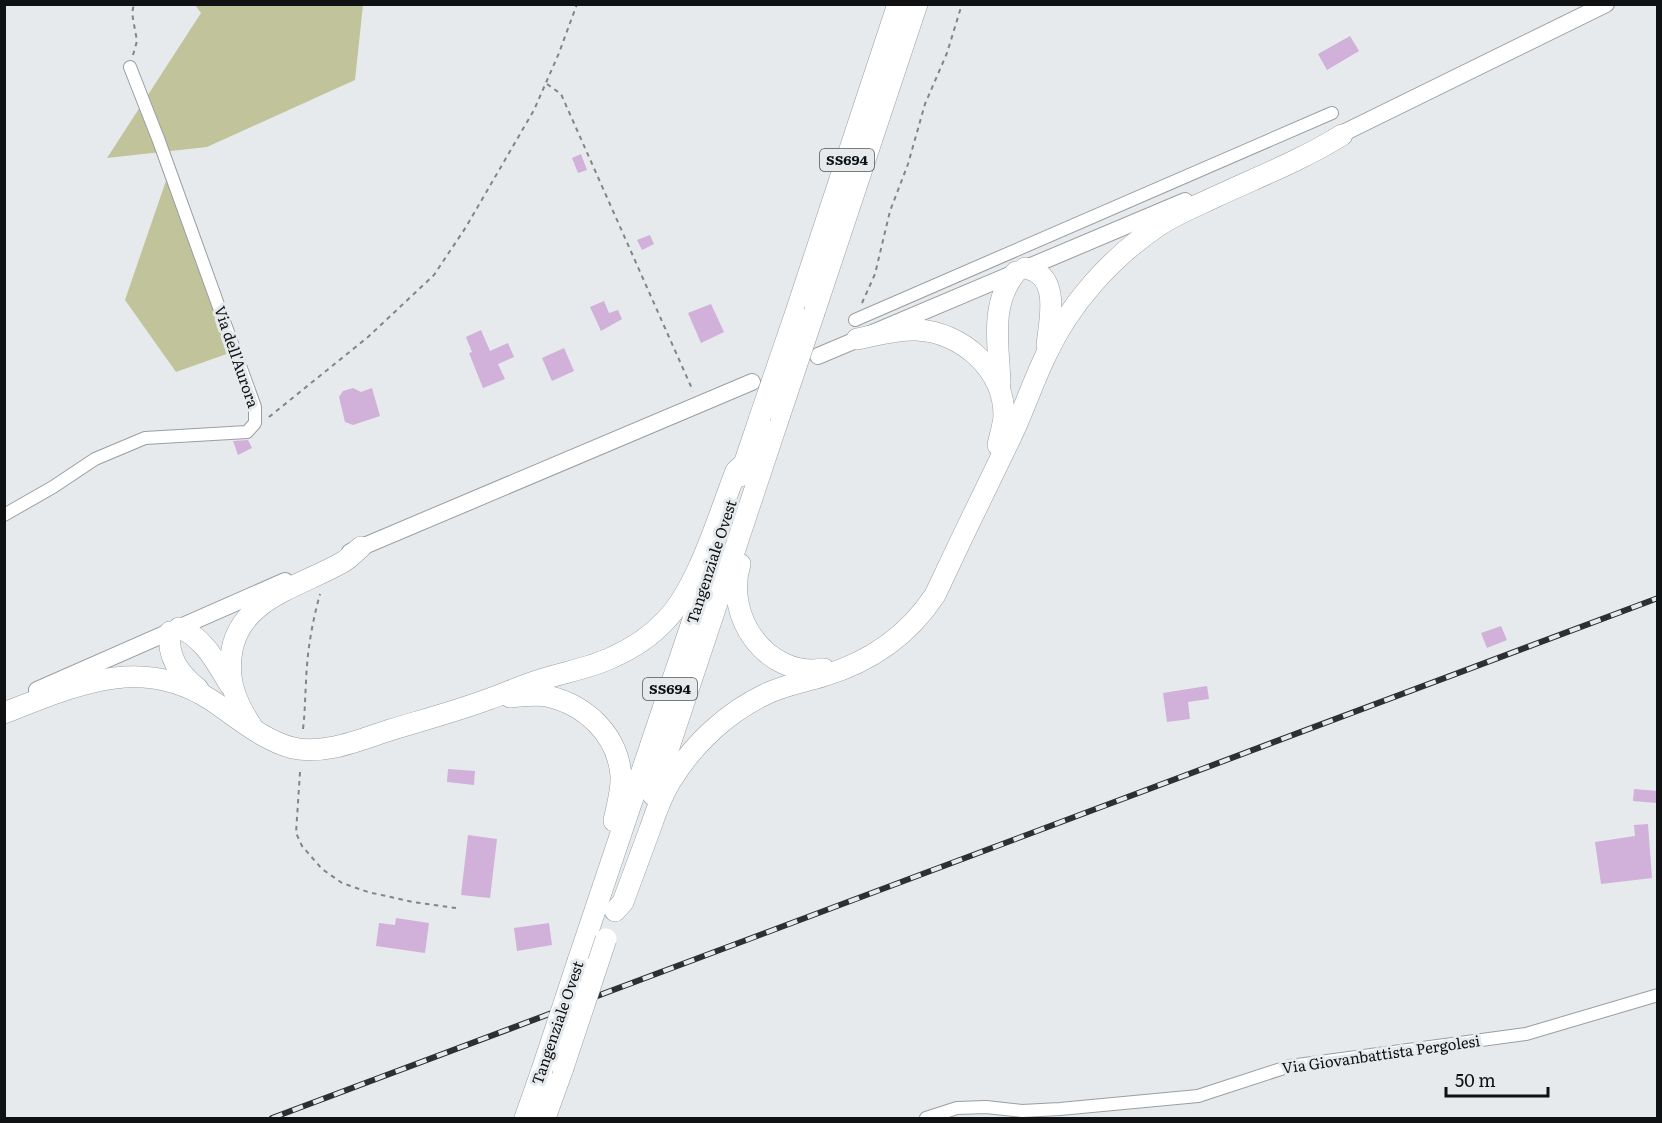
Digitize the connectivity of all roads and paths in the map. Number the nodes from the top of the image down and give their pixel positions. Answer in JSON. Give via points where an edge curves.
{"nodes":[{"id":1,"x":134,"y":4,"type":"edge"},
{"id":2,"x":577,"y":4,"type":"edge"},
{"id":3,"x":898,"y":4,"type":"edge"},
{"id":4,"x":917,"y":4,"type":"edge"},
{"id":5,"x":962,"y":4,"type":"edge"},
{"id":6,"x":1606,"y":4,"type":"edge"},
{"id":7,"x":130,"y":67,"type":"joint"},
{"id":8,"x":546,"y":83,"type":"junction"},
{"id":9,"x":1332,"y":112,"type":"dead end"},
{"id":10,"x":1342,"y":135,"type":"junction"},
{"id":11,"x":1021,"y":270,"type":"junction"},
{"id":12,"x":805,"y":312,"type":"junction"},
{"id":13,"x":856,"y":330,"type":"junction"},
{"id":14,"x":1046,"y":355,"type":"junction"},
{"id":15,"x":818,"y":356,"type":"dead end"},
{"id":16,"x":752,"y":382,"type":"dead end"},
{"id":17,"x":1001,"y":399,"type":"junction"},
{"id":18,"x":699,"y":405,"type":"junction"},
{"id":19,"x":770,"y":416,"type":"junction"},
{"id":20,"x":255,"y":423,"type":"junction"},
{"id":21,"x":745,"y":463,"type":"junction"},
{"id":22,"x":990,"y":477,"type":"junction"},
{"id":23,"x":4,"y":515,"type":"edge"},
{"id":24,"x":361,"y":548,"type":"junction"},
{"id":25,"x":321,"y":573,"type":"junction"},
{"id":26,"x":175,"y":630,"type":"junction"},
{"id":27,"x":858,"y":663,"type":"junction"},
{"id":28,"x":233,"y":691,"type":"junction"},
{"id":29,"x":210,"y":700,"type":"junction"},
{"id":30,"x":489,"y":700,"type":"junction"},
{"id":31,"x":4,"y":705,"type":"edge"},
{"id":32,"x":4,"y":713,"type":"edge"},
{"id":33,"x":303,"y":729,"type":"dead end"},
{"id":34,"x":255,"y":731,"type":"junction"},
{"id":35,"x":300,"y":772,"type":"dead end"},
{"id":36,"x":456,"y":908,"type":"dead end"},
{"id":37,"x":615,"y":910,"type":"junction"},
{"id":38,"x":596,"y":940,"type":"junction"},
{"id":39,"x":1658,"y":995,"type":"edge"},
{"id":40,"x":552,"y":1069,"type":"junction"},
{"id":41,"x":525,"y":1119,"type":"edge"},
{"id":42,"x":545,"y":1119,"type":"edge"},
{"id":43,"x":926,"y":1119,"type":"edge"}],
"edges":[{"from":1,"to":7,"type":"path","via":[[137,41]]},
{"from":2,"to":8,"type":"path"},
{"from":3,"to":12,"type":"highway","name":"Tangenziale Ovest","number":"SS694"},
{"from":4,"to":12,"type":"highway","name":"Tangenziale Ovest","number":"SS694"},
{"from":5,"to":13,"type":"path","via":[[925,104]]},
{"from":6,"to":10,"type":"street"},
{"from":7,"to":20,"type":"street","name":"Via dell'Aurora","via":[[255,407]]},
{"from":8,"to":18,"type":"path","via":[[561,94]]},
{"from":8,"to":20,"type":"path","via":[[466,227],[434,275],[368,337],[270,417]]},
{"from":9,"to":13,"type":"street"},
{"from":10,"to":11,"type":"street"},
{"from":10,"to":14,"type":"highway","via":[[1187,210],[1138,240],[1083,296]]},
{"from":11,"to":13,"type":"street"},
{"from":11,"to":14,"type":"highway","via":[[1034,270],[1042,275],[1050,291]]},
{"from":11,"to":17,"type":"highway","via":[[1005,288],[998,314]]},
{"from":12,"to":19,"type":"highway","name":"Tangenziale Ovest","number":"SS694","bridge":true},
{"from":13,"to":15,"type":"street"},
{"from":13,"to":17,"type":"highway","via":[[919,330],[955,340],[972,350],[987,367]]},
{"from":14,"to":22,"type":"highway"},
{"from":16,"to":18,"type":"street"},
{"from":17,"to":22,"type":"highway","via":[[1004,417]]},
{"from":18,"to":24,"type":"street"},
{"from":19,"to":21,"type":"highway","name":"Tangenziale Ovest","number":"SS694"},
{"from":19,"to":27,"type":"highway","via":[[779,439],[739,570],[736,593],[741,616],[765,653],[783,663],[819,669]]},
{"from":19,"to":37,"type":"highway","name":"Tangenziale Ovest","number":"SS694"},
{"from":20,"to":23,"type":"street","name":"Via dell'Aurora","via":[[248,432],[146,438],[120,447]]},
{"from":21,"to":30,"type":"highway","via":[[736,471],[684,597],[651,635],[612,658]]},
{"from":21,"to":38,"type":"highway","name":"Tangenziale Ovest","number":"SS694"},
{"from":22,"to":27,"type":"highway","via":[[926,609],[891,644]]},
{"from":24,"to":25,"type":"highway","via":[[346,561]]},
{"from":24,"to":26,"type":"street"},
{"from":25,"to":28,"type":"highway","via":[[269,598],[252,610],[240,626],[230,663]]},
{"from":25,"to":33,"type":"path"},
{"from":26,"to":28,"type":"highway","via":[[189,631],[207,649]]},
{"from":26,"to":29,"type":"highway","via":[[169,644],[175,665]]},
{"from":26,"to":31,"type":"street"},
{"from":27,"to":37,"type":"highway","via":[[767,693],[706,736],[671,780],[622,902]]},
{"from":28,"to":34,"type":"highway"},
{"from":29,"to":32,"type":"highway","via":[[166,681],[119,676],[75,686]]},
{"from":29,"to":34,"type":"highway"},
{"from":30,"to":34,"type":"highway","via":[[327,748],[294,748]]},
{"from":30,"to":38,"type":"highway","via":[[545,696],[569,703],[588,713],[616,752],[620,798],[585,923]]},
{"from":35,"to":36,"type":"path","via":[[296,833],[322,869],[342,883],[368,892]]},
{"from":37,"to":38,"type":"highway","name":"Tangenziale Ovest","number":"SS694"},
{"from":38,"to":40,"type":"highway","name":"Tangenziale Ovest","number":"SS694","bridge":true},
{"from":38,"to":40,"type":"highway","name":"Tangenziale Ovest","number":"SS694","bridge":true,"via":[[578,961]]},
{"from":39,"to":43,"type":"street","name":"Via Giovanbattista Pergolesi","via":[[1526,1034],[1290,1066],[1198,1096],[1022,1111],[957,1108]]},
{"from":40,"to":41,"type":"highway","name":"Tangenziale Ovest","number":"SS694"},
{"from":40,"to":42,"type":"highway","name":"Tangenziale Ovest","number":"SS694"}]}
